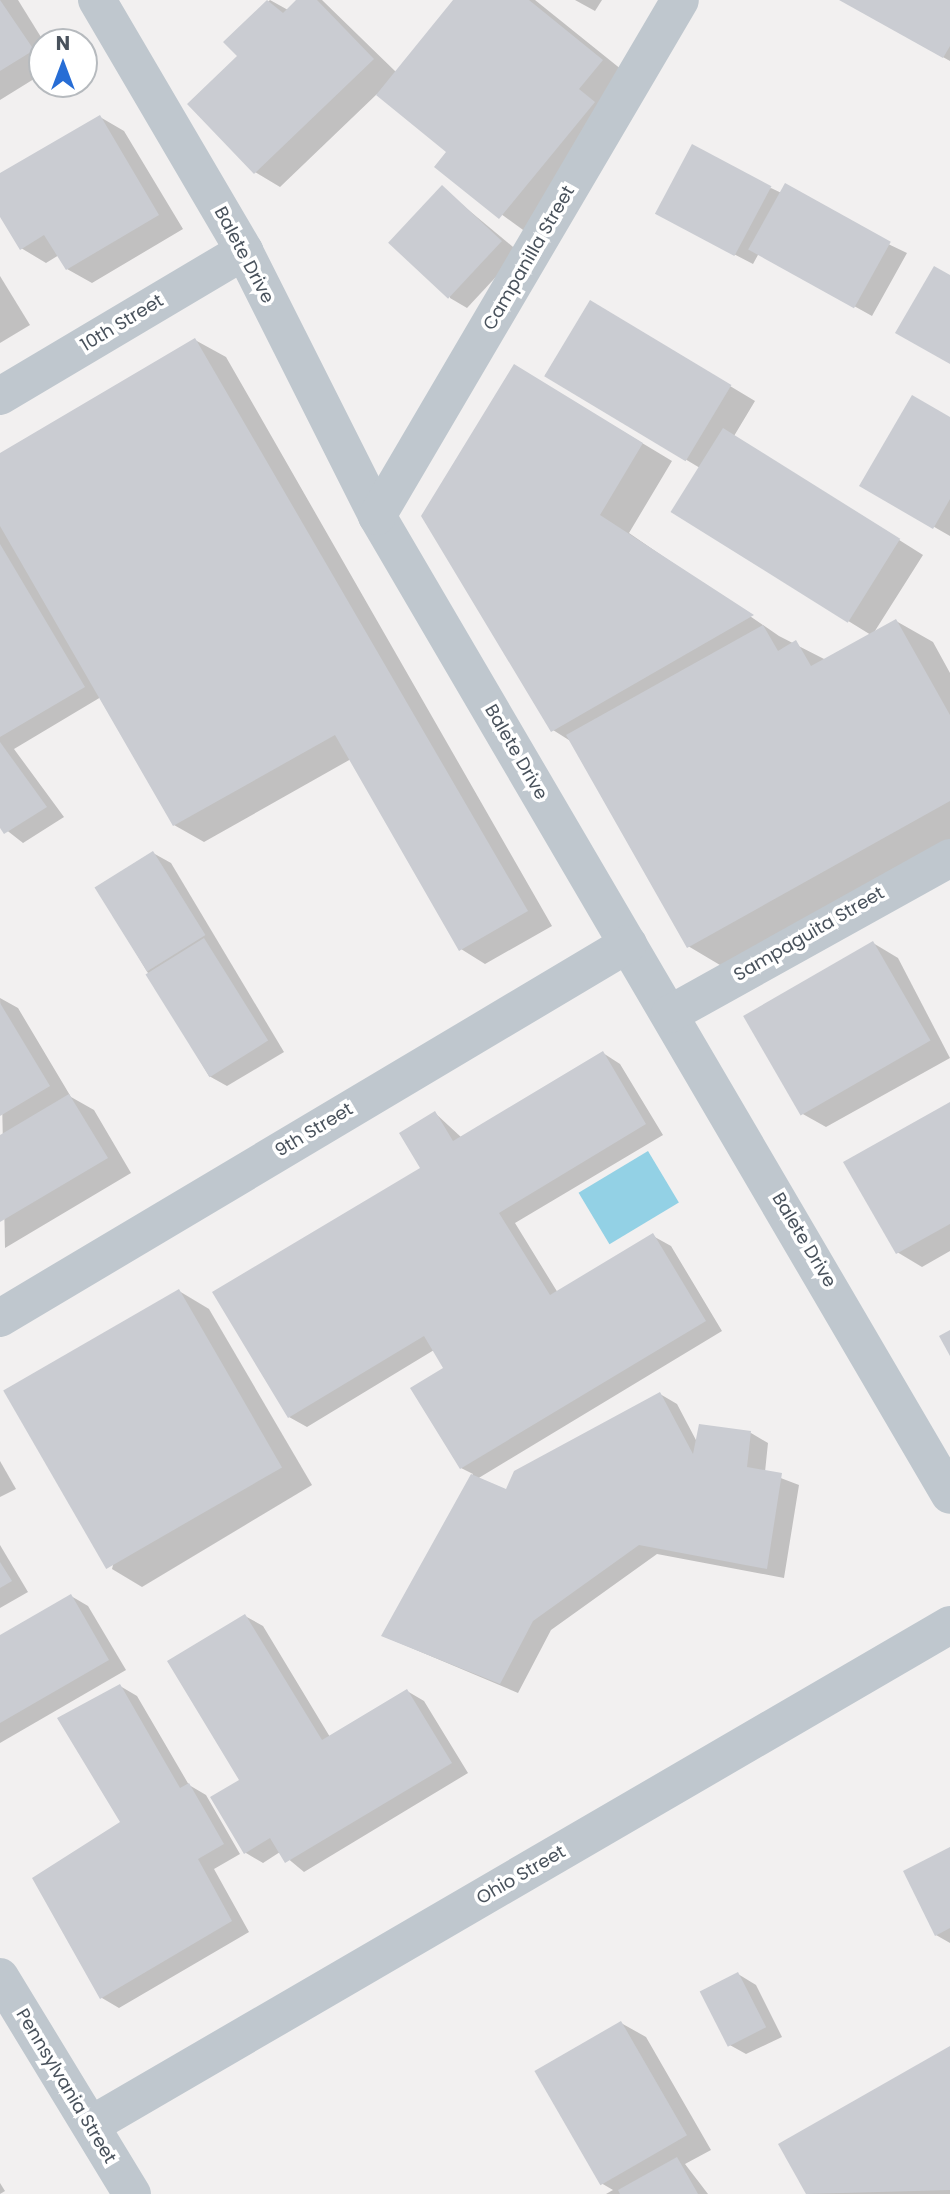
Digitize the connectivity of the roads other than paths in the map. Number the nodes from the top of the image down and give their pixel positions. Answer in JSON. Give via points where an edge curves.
{"nodes":[{"id":1,"x":97,"y":0,"type":"edge"},
{"id":2,"x":680,"y":0,"type":"edge"},
{"id":3,"x":244,"y":251,"type":"junction"},
{"id":4,"x":0,"y":396,"type":"edge"},
{"id":5,"x":377,"y":516,"type":"junction"},
{"id":6,"x":950,"y":858,"type":"edge"},
{"id":7,"x":628,"y":944,"type":"junction"},
{"id":8,"x":670,"y":1014,"type":"junction"},
{"id":9,"x":0,"y":1318,"type":"edge"},
{"id":10,"x":950,"y":1495,"type":"edge"},
{"id":11,"x":950,"y":1625,"type":"edge"},
{"id":12,"x":0,"y":1978,"type":"edge"},
{"id":13,"x":91,"y":2125,"type":"junction"},
{"id":14,"x":132,"y":2194,"type":"edge"}],
"edges":[{"from":1,"to":3,"type":"street","name":"Balete Drive"},
{"from":2,"to":5,"type":"street","name":"Campanilla Street"},
{"from":3,"to":4,"type":"street","name":"10th Street"},
{"from":3,"to":5,"type":"street","name":"Balete Drive"},
{"from":5,"to":7,"type":"street","name":"Balete Drive"},
{"from":6,"to":8,"type":"street","name":"Sampaguita Street"},
{"from":7,"to":8,"type":"street","name":"Balete Drive"},
{"from":7,"to":9,"type":"street","name":"9th Street"},
{"from":8,"to":10,"type":"street","name":"Balete Drive"},
{"from":11,"to":13,"type":"street","name":"Ohio Street"},
{"from":12,"to":13,"type":"street","name":"Pennsylvania Street"},
{"from":13,"to":14,"type":"street","name":"Pennsylvania Street"}]}
